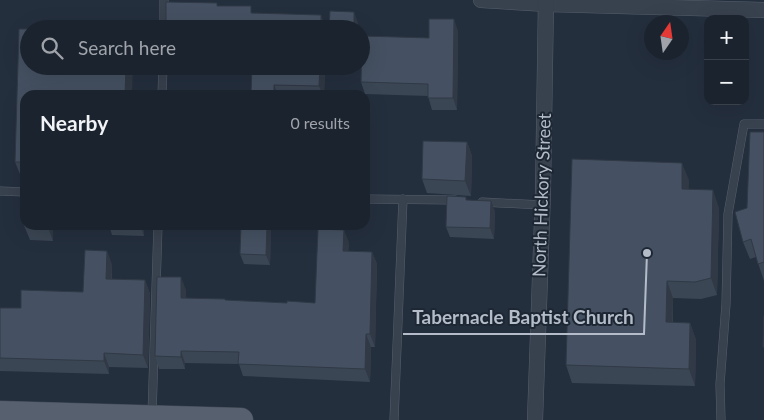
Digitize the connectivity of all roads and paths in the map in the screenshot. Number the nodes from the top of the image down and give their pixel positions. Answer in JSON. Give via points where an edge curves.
{"nodes":[{"id":1,"x":164,"y":0,"type":"edge"},
{"id":2,"x":481,"y":0,"type":"edge"},
{"id":3,"x":546,"y":2,"type":"edge"},
{"id":4,"x":759,"y":6,"type":"edge"},
{"id":5,"x":164,"y":20,"type":"edge"},
{"id":6,"x":163,"y":75,"type":"edge"},
{"id":7,"x":162,"y":90,"type":"edge"},
{"id":8,"x":764,"y":124,"type":"edge"},
{"id":9,"x":0,"y":191,"type":"edge"},
{"id":10,"x":20,"y":192,"type":"edge"},
{"id":11,"x":370,"y":199,"type":"edge"},
{"id":12,"x":403,"y":200,"type":"junction"},
{"id":13,"x":466,"y":201,"type":"edge"},
{"id":14,"x":475,"y":202,"type":"edge"},
{"id":15,"x":542,"y":205,"type":"junction"},
{"id":16,"x":158,"y":230,"type":"edge"},
{"id":17,"x":0,"y":413,"type":"edge"},
{"id":18,"x":152,"y":419,"type":"edge"},
{"id":19,"x":241,"y":420,"type":"edge"},
{"id":20,"x":394,"y":420,"type":"edge"},
{"id":21,"x":535,"y":420,"type":"edge"},
{"id":22,"x":721,"y":420,"type":"edge"}],
"edges":[{"from":1,"to":5,"type":"lane"},
{"from":2,"to":3,"type":"street"},
{"from":3,"to":4,"type":"street"},
{"from":3,"to":15,"type":"street","name":"North Hickory Street"},
{"from":6,"to":7,"type":"lane"},
{"from":8,"to":22,"type":"lane","via":[[744,124],[728,214]]},
{"from":9,"to":10,"type":"lane"},
{"from":11,"to":12,"type":"lane"},
{"from":12,"to":13,"type":"lane"},
{"from":12,"to":20,"type":"lane"},
{"from":14,"to":15,"type":"lane"},
{"from":15,"to":21,"type":"street","name":"North Hickory Street"},
{"from":16,"to":18,"type":"lane"},
{"from":17,"to":18,"type":"main road"},
{"from":18,"to":19,"type":"main road"}]}
